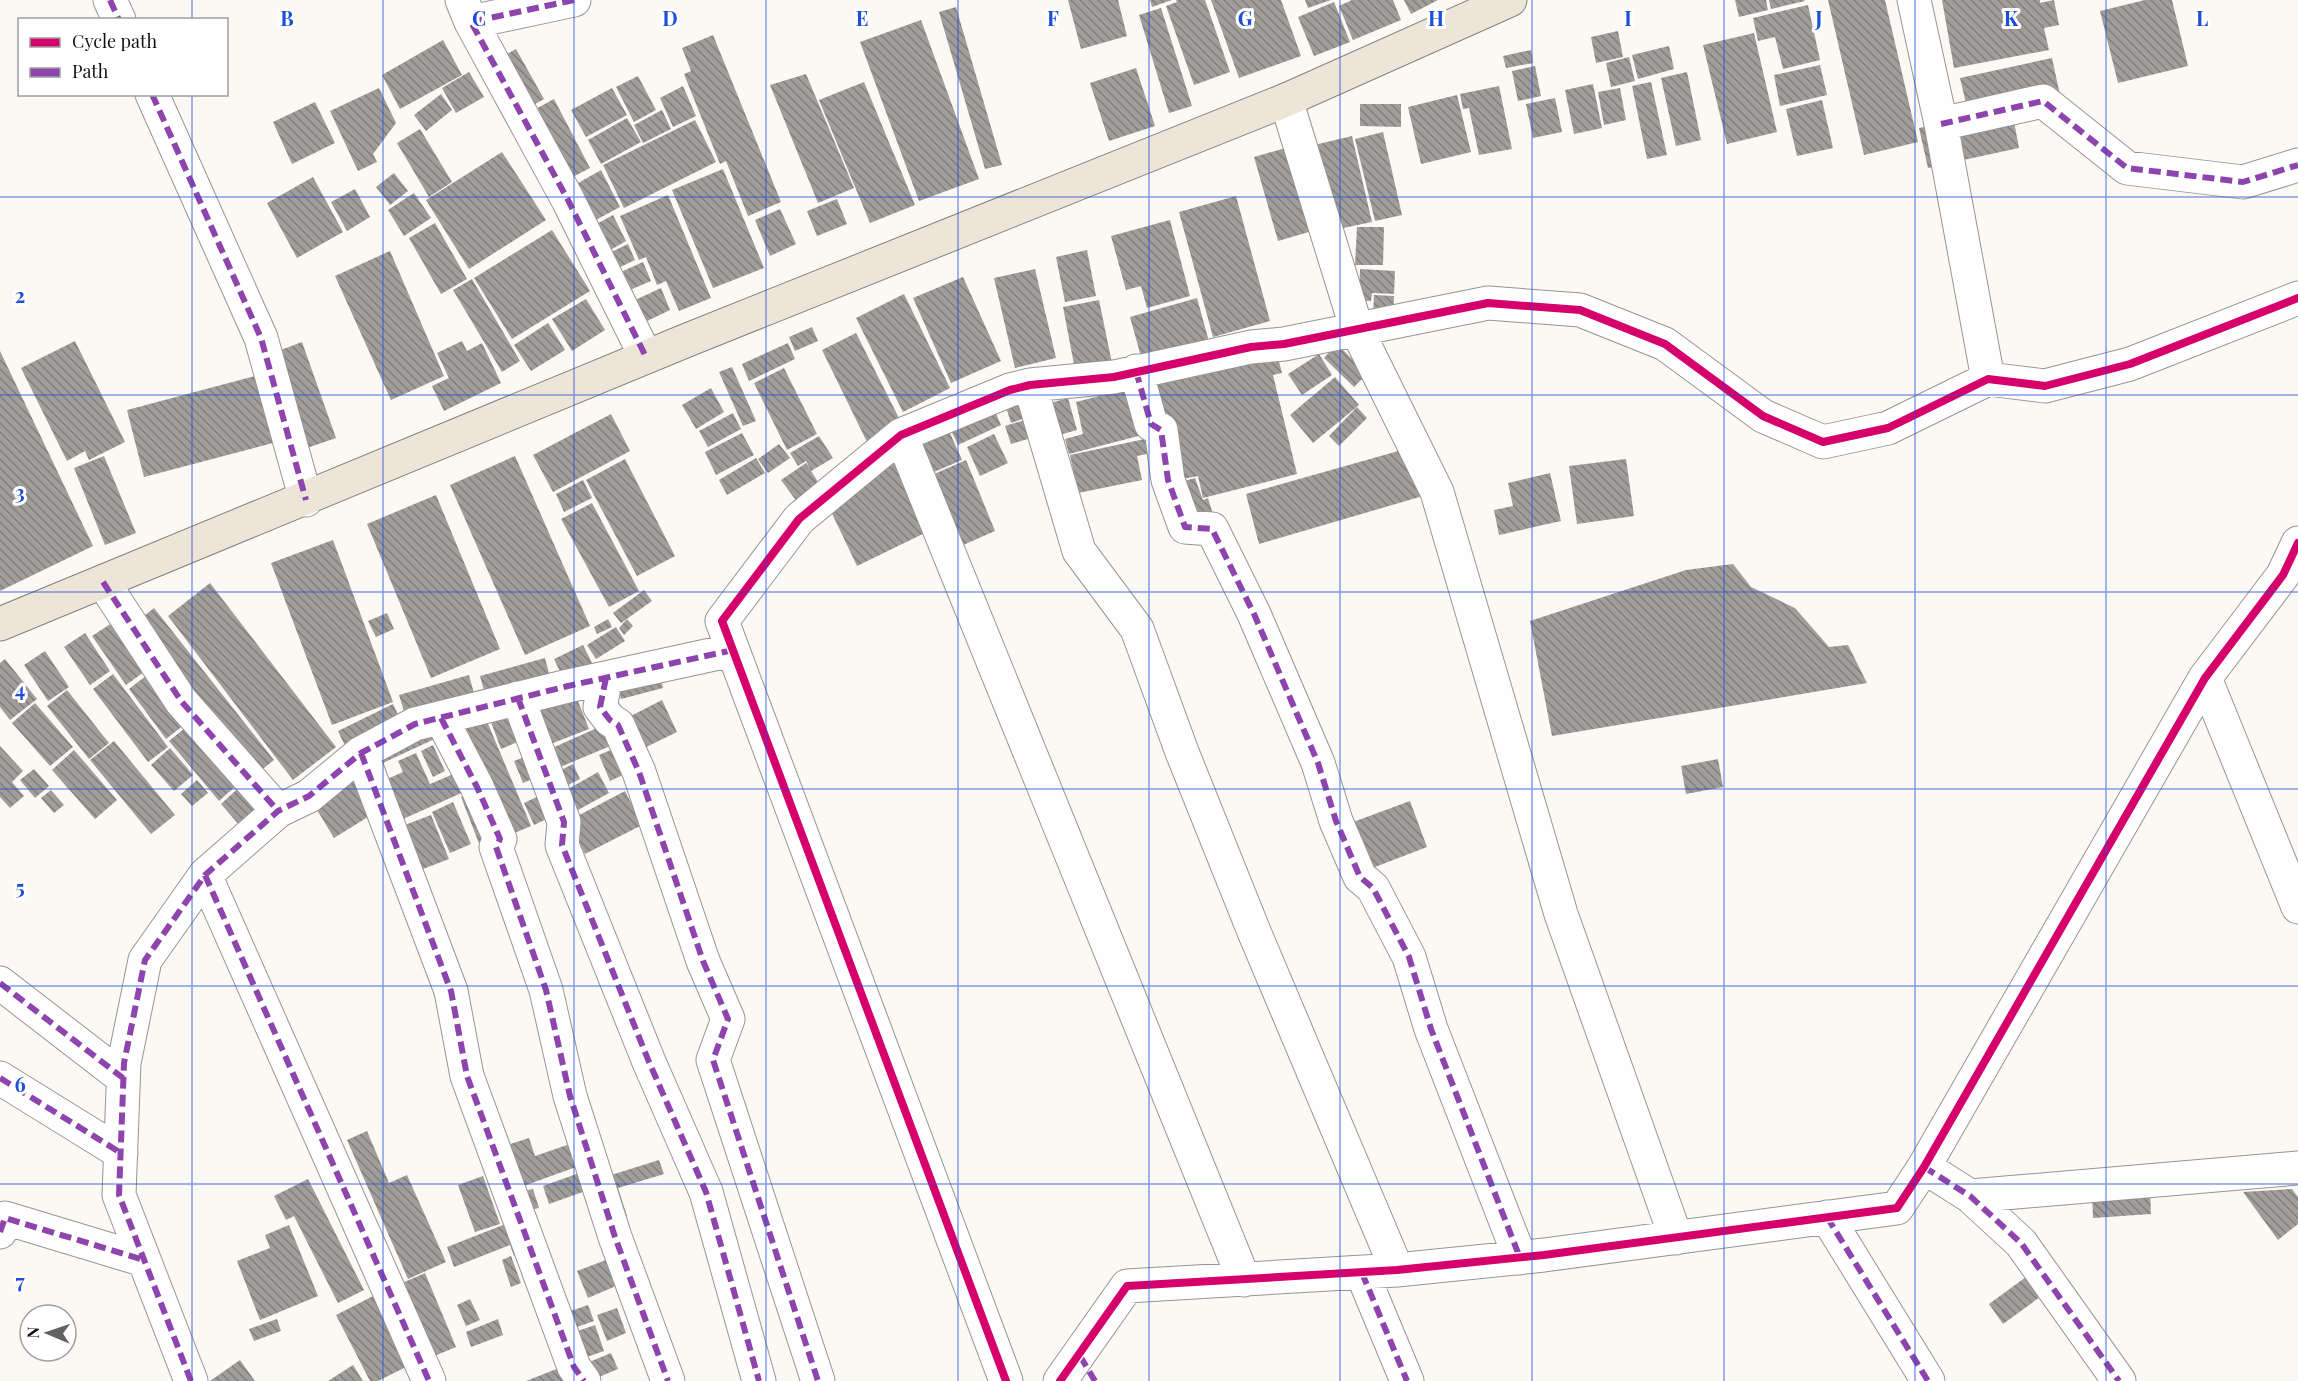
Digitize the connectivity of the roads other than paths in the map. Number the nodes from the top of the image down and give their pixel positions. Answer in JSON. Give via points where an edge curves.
{"nodes":[{"id":1,"x":110,"y":0,"type":"edge"},
{"id":2,"x":574,"y":0,"type":"edge"},
{"id":3,"x":1509,"y":0,"type":"edge"},
{"id":4,"x":1914,"y":0,"type":"edge"},
{"id":5,"x":466,"y":11,"type":"edge"},
{"id":6,"x":118,"y":18,"type":"edge"},
{"id":7,"x":153,"y":96,"type":"edge"},
{"id":8,"x":1286,"y":100,"type":"junction"},
{"id":9,"x":1941,"y":124,"type":"junction"},
{"id":10,"x":2298,"y":165,"type":"edge"},
{"id":11,"x":2298,"y":298,"type":"edge"},
{"id":12,"x":1358,"y":330,"type":"junction"},
{"id":13,"x":646,"y":357,"type":"junction"},
{"id":14,"x":1136,"y":371,"type":"junction"},
{"id":15,"x":1988,"y":379,"type":"junction"},
{"id":16,"x":1030,"y":385,"type":"junction"},
{"id":17,"x":901,"y":435,"type":"junction"},
{"id":18,"x":306,"y":500,"type":"junction"},
{"id":19,"x":2298,"y":543,"type":"edge"},
{"id":20,"x":103,"y":582,"type":"junction"},
{"id":21,"x":0,"y":624,"type":"edge"},
{"id":22,"x":733,"y":650,"type":"junction"},
{"id":23,"x":606,"y":678,"type":"junction"},
{"id":24,"x":2205,"y":678,"type":"junction"},
{"id":25,"x":518,"y":698,"type":"junction"},
{"id":26,"x":441,"y":717,"type":"junction"},
{"id":27,"x":361,"y":753,"type":"junction"},
{"id":28,"x":278,"y":811,"type":"junction"},
{"id":29,"x":205,"y":875,"type":"junction"},
{"id":30,"x":2298,"y":907,"type":"edge"},
{"id":31,"x":0,"y":982,"type":"edge"},
{"id":32,"x":0,"y":1078,"type":"edge"},
{"id":33,"x":123,"y":1078,"type":"junction"},
{"id":34,"x":120,"y":1153,"type":"junction"},
{"id":35,"x":1924,"y":1167,"type":"junction"},
{"id":36,"x":2298,"y":1168,"type":"edge"},
{"id":37,"x":1970,"y":1196,"type":"junction"},
{"id":38,"x":1827,"y":1217,"type":"junction"},
{"id":39,"x":0,"y":1232,"type":"edge"},
{"id":40,"x":1676,"y":1238,"type":"junction"},
{"id":41,"x":1520,"y":1258,"type":"junction"},
{"id":42,"x":144,"y":1260,"type":"junction"},
{"id":43,"x":1397,"y":1270,"type":"junction"},
{"id":44,"x":1362,"y":1273,"type":"junction"},
{"id":45,"x":1244,"y":1280,"type":"junction"},
{"id":46,"x":1087,"y":1368,"type":"edge"},
{"id":47,"x":191,"y":1381,"type":"edge"},
{"id":48,"x":429,"y":1381,"type":"edge"},
{"id":49,"x":584,"y":1381,"type":"edge"},
{"id":50,"x":668,"y":1381,"type":"edge"},
{"id":51,"x":759,"y":1381,"type":"edge"},
{"id":52,"x":818,"y":1381,"type":"edge"},
{"id":53,"x":1006,"y":1381,"type":"edge"},
{"id":54,"x":1060,"y":1381,"type":"edge"},
{"id":55,"x":1407,"y":1381,"type":"edge"},
{"id":56,"x":1928,"y":1381,"type":"edge"},
{"id":57,"x":2119,"y":1381,"type":"edge"}],
"edges":[{"from":1,"to":6,"type":"street"},
{"from":2,"to":5,"type":"street"},
{"from":3,"to":8,"type":"main road"},
{"from":4,"to":9,"type":"street"},
{"from":5,"to":13,"type":"street","via":[[568,200]]},
{"from":7,"to":18,"type":"street","via":[[261,338]]},
{"from":8,"to":12,"type":"street"},
{"from":8,"to":13,"type":"main road"},
{"from":9,"to":10,"type":"street","via":[[2043,101],[2127,168],[2243,182]]},
{"from":9,"to":15,"type":"street"},
{"from":11,"to":15,"type":"street","via":[[2130,364],[2045,386]]},
{"from":12,"to":14,"type":"street"},
{"from":12,"to":15,"type":"street","via":[[1488,303],[1580,310],[1665,344],[1763,416],[1823,442],[1888,428]]},
{"from":12,"to":40,"type":"street","via":[[1437,492],[1561,914]]},
{"from":13,"to":18,"type":"main road"},
{"from":14,"to":16,"type":"street","via":[[1114,377]]},
{"from":14,"to":41,"type":"street","via":[[1150,424],[1161,430],[1168,480],[1185,527],[1212,529],[1254,614],[1318,763],[1336,821],[1360,877],[1373,888],[1409,957],[1431,1029]]},
{"from":16,"to":17,"type":"street"},
{"from":16,"to":43,"type":"street","via":[[1079,551],[1137,629],[1255,934]]},
{"from":17,"to":22,"type":"street","via":[[799,519],[722,621]]},
{"from":17,"to":45,"type":"street"},
{"from":18,"to":20,"type":"main road"},
{"from":19,"to":24,"type":"street","via":[[2283,575]]},
{"from":20,"to":21,"type":"main road"},
{"from":20,"to":28,"type":"street","via":[[181,701]]},
{"from":22,"to":23,"type":"street"},
{"from":22,"to":53,"type":"street"},
{"from":23,"to":25,"type":"street"},
{"from":23,"to":52,"type":"street","via":[[600,707],[618,725],[639,772],[703,962],[728,1019],[713,1060]]},
{"from":24,"to":30,"type":"street"},
{"from":24,"to":35,"type":"street"},
{"from":25,"to":26,"type":"street"},
{"from":25,"to":51,"type":"street","via":[[564,822],[562,845],[649,1062],[706,1191]]},
{"from":26,"to":27,"type":"street","via":[[415,724]]},
{"from":26,"to":50,"type":"street","via":[[500,839],[496,847],[546,990],[570,1096],[615,1237]]},
{"from":27,"to":28,"type":"street","via":[[309,796]]},
{"from":27,"to":49,"type":"street","via":[[451,991],[467,1076],[574,1367]]},
{"from":28,"to":29,"type":"street"},
{"from":29,"to":33,"type":"street","via":[[145,960]]},
{"from":29,"to":48,"type":"street"},
{"from":31,"to":33,"type":"street"},
{"from":32,"to":34,"type":"street"},
{"from":33,"to":34,"type":"street"},
{"from":34,"to":42,"type":"street","via":[[119,1195]]},
{"from":35,"to":37,"type":"street"},
{"from":35,"to":38,"type":"street","via":[[1896,1208]]},
{"from":36,"to":37,"type":"street"},
{"from":37,"to":57,"type":"street","via":[[2021,1243]]},
{"from":38,"to":40,"type":"street"},
{"from":38,"to":56,"type":"street"},
{"from":39,"to":42,"type":"street","via":[[5,1218]]},
{"from":40,"to":41,"type":"street"},
{"from":41,"to":43,"type":"street"},
{"from":42,"to":47,"type":"street"},
{"from":43,"to":44,"type":"street"},
{"from":44,"to":45,"type":"street"},
{"from":44,"to":55,"type":"street"},
{"from":45,"to":46,"type":"street","via":[[1127,1286]]},
{"from":46,"to":54,"type":"street"}]}
